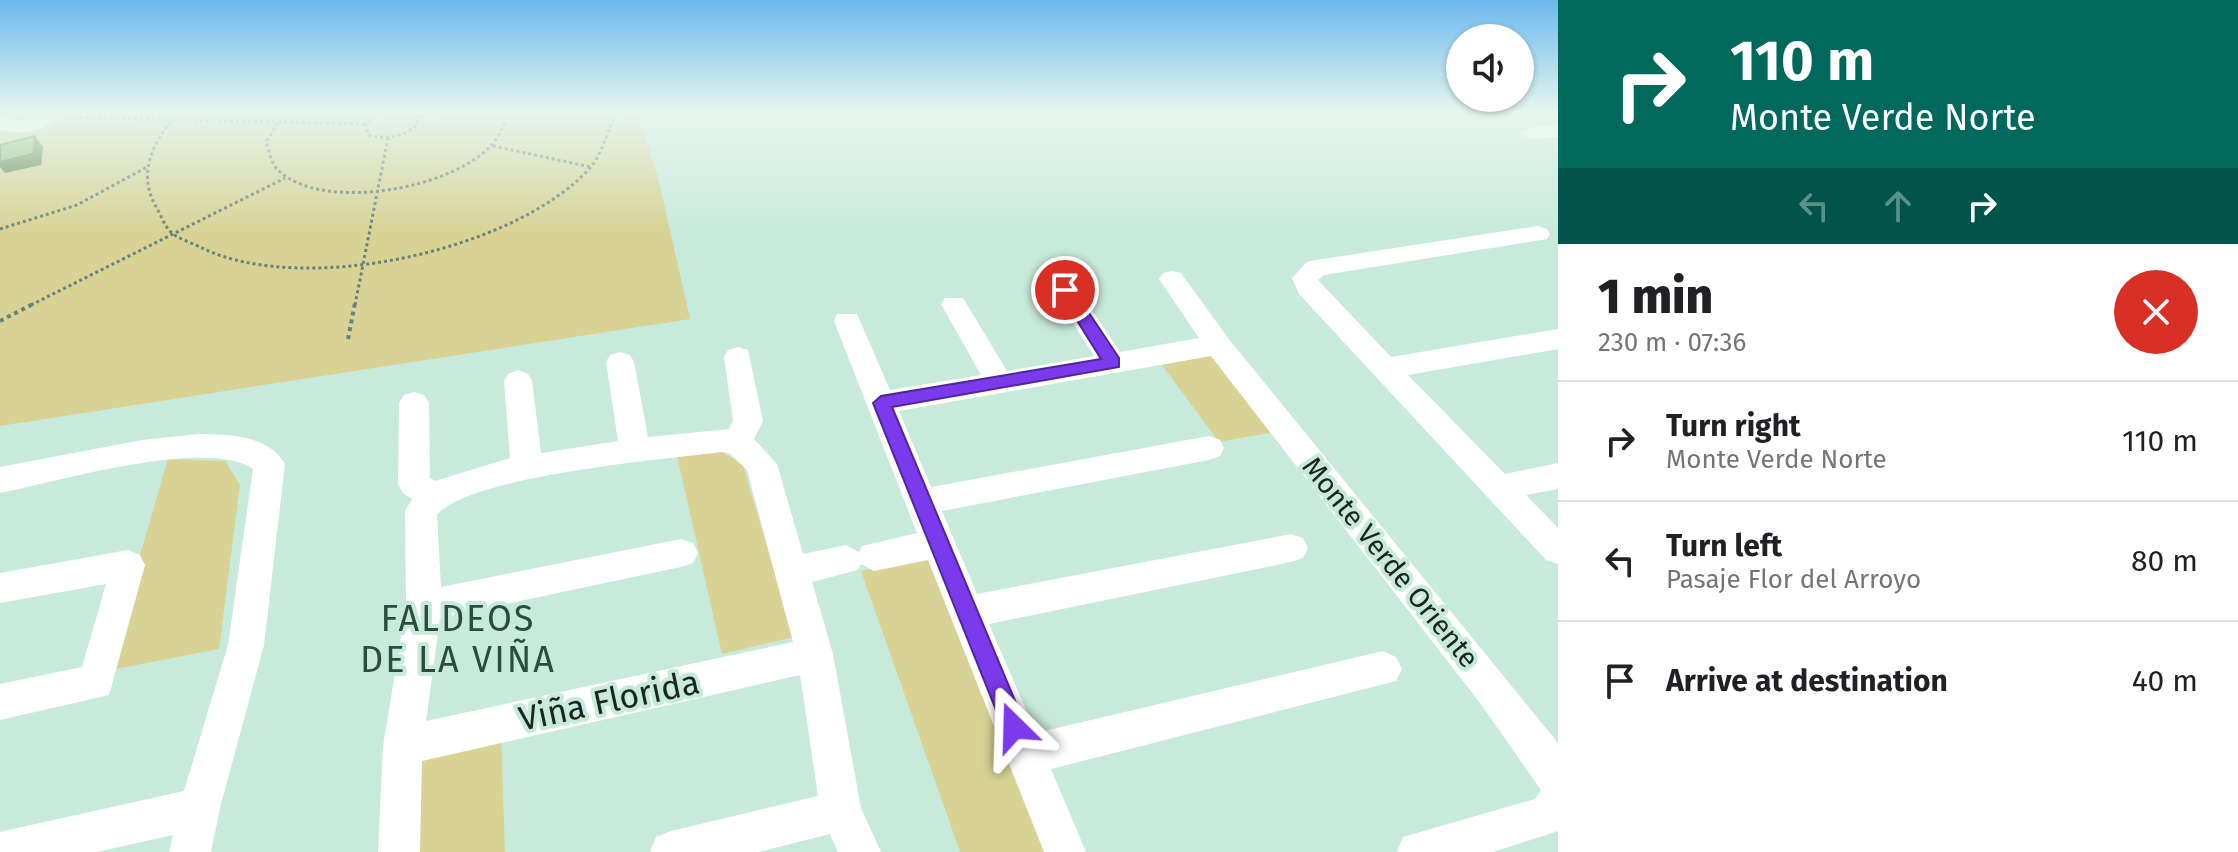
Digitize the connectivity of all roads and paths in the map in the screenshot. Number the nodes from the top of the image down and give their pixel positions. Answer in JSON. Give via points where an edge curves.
{"nodes":[{"id":1,"x":151,"y":153,"type":"edge"},
{"id":2,"x":266,"y":153,"type":"edge"},
{"id":3,"x":385,"y":153,"type":"edge"},
{"id":4,"x":482,"y":153,"type":"edge"},
{"id":5,"x":525,"y":153,"type":"edge"},
{"id":6,"x":600,"y":153,"type":"edge"},
{"id":7,"x":147,"y":167,"type":"junction"},
{"id":8,"x":591,"y":167,"type":"junction"},
{"id":9,"x":285,"y":178,"type":"junction"},
{"id":10,"x":378,"y":192,"type":"junction"},
{"id":11,"x":0,"y":229,"type":"edge"},
{"id":12,"x":174,"y":233,"type":"junction"},
{"id":13,"x":1538,"y":234,"type":"dead end"},
{"id":14,"x":363,"y":266,"type":"junction"},
{"id":15,"x":1172,"y":279,"type":"dead end"},
{"id":16,"x":1065,"y":290,"type":"dead end"},
{"id":17,"x":954,"y":304,"type":"dead end"},
{"id":18,"x":0,"y":321,"type":"edge"},
{"id":19,"x":847,"y":321,"type":"dead end"},
{"id":20,"x":348,"y":339,"type":"dead end"},
{"id":21,"x":1558,"y":339,"type":"edge"},
{"id":22,"x":1218,"y":345,"type":"junction"},
{"id":23,"x":738,"y":357,"type":"dead end"},
{"id":24,"x":620,"y":362,"type":"dead end"},
{"id":25,"x":1113,"y":363,"type":"junction"},
{"id":26,"x":1387,"y":368,"type":"junction"},
{"id":27,"x":518,"y":381,"type":"dead end"},
{"id":28,"x":999,"y":382,"type":"junction"},
{"id":29,"x":414,"y":403,"type":"dead end"},
{"id":30,"x":881,"y":403,"type":"junction"},
{"id":31,"x":737,"y":442,"type":"junction"},
{"id":32,"x":1209,"y":448,"type":"dead end"},
{"id":33,"x":635,"y":451,"type":"junction"},
{"id":34,"x":527,"y":469,"type":"junction"},
{"id":35,"x":1558,"y":476,"type":"edge"},
{"id":36,"x":0,"y":480,"type":"edge"},
{"id":37,"x":1499,"y":488,"type":"junction"},
{"id":38,"x":434,"y":496,"type":"junction"},
{"id":39,"x":922,"y":502,"type":"junction"},
{"id":40,"x":939,"y":543,"type":"junction"},
{"id":41,"x":1291,"y":548,"type":"dead end"},
{"id":42,"x":1558,"y":550,"type":"edge"},
{"id":43,"x":681,"y":553,"type":"dead end"},
{"id":44,"x":793,"y":571,"type":"junction"},
{"id":45,"x":0,"y":588,"type":"edge"},
{"id":46,"x":424,"y":606,"type":"junction"},
{"id":47,"x":967,"y":612,"type":"junction"},
{"id":48,"x":815,"y":654,"type":"junction"},
{"id":49,"x":1383,"y":669,"type":"dead end"},
{"id":50,"x":0,"y":702,"type":"edge"},
{"id":51,"x":403,"y":746,"type":"junction"},
{"id":52,"x":1026,"y":755,"type":"junction"},
{"id":53,"x":1558,"y":782,"type":"edge"},
{"id":54,"x":1558,"y":801,"type":"edge"},
{"id":55,"x":199,"y":808,"type":"junction"},
{"id":56,"x":841,"y":811,"type":"junction"},
{"id":57,"x":4,"y":852,"type":"edge"},
{"id":58,"x":190,"y":852,"type":"edge"},
{"id":59,"x":399,"y":852,"type":"edge"},
{"id":60,"x":671,"y":852,"type":"edge"},
{"id":61,"x":860,"y":852,"type":"edge"},
{"id":62,"x":1065,"y":852,"type":"edge"},
{"id":63,"x":1418,"y":852,"type":"edge"}],
"edges":[{"from":1,"to":7,"type":"path"},
{"from":2,"to":9,"type":"path"},
{"from":3,"to":10,"type":"path"},
{"from":4,"to":10,"type":"path","via":[[444,175]]},
{"from":5,"to":8,"type":"path"},
{"from":6,"to":8,"type":"path"},
{"from":7,"to":11,"type":"path","via":[[77,205]]},
{"from":7,"to":12,"type":"path","via":[[152,208]]},
{"from":8,"to":14,"type":"path","via":[[543,207],[490,234],[428,254]]},
{"from":9,"to":10,"type":"path","via":[[325,191]]},
{"from":9,"to":12,"type":"path"},
{"from":10,"to":14,"type":"path"},
{"from":12,"to":14,"type":"path","via":[[209,252],[259,265]]},
{"from":12,"to":18,"type":"path"},
{"from":13,"to":26,"type":"street","via":[[1311,270],[1305,278],[1308,288]]},
{"from":14,"to":20,"type":"path"},
{"from":15,"to":22,"type":"street","name":"Monte Verde Oriente"},
{"from":16,"to":25,"type":"street"},
{"from":17,"to":28,"type":"street"},
{"from":19,"to":30,"type":"street"},
{"from":21,"to":26,"type":"street"},
{"from":22,"to":25,"type":"street"},
{"from":22,"to":53,"type":"street","name":"Monte Verde Oriente","via":[[1493,690]]},
{"from":23,"to":31,"type":"street","via":[[748,421]]},
{"from":24,"to":33,"type":"street"},
{"from":25,"to":28,"type":"street"},
{"from":26,"to":37,"type":"street"},
{"from":27,"to":34,"type":"street"},
{"from":28,"to":30,"type":"street"},
{"from":29,"to":38,"type":"street","via":[[414,484]]},
{"from":30,"to":39,"type":"street"},
{"from":31,"to":33,"type":"street"},
{"from":31,"to":44,"type":"street","via":[[761,464]]},
{"from":32,"to":39,"type":"street"},
{"from":33,"to":34,"type":"street"},
{"from":34,"to":38,"type":"street","via":[[464,482]]},
{"from":35,"to":37,"type":"street"},
{"from":36,"to":55,"type":"street","via":[[171,449],[226,445],[255,453],[269,464],[246,645]]},
{"from":37,"to":42,"type":"street"},
{"from":38,"to":46,"type":"street","via":[[421,511]]},
{"from":39,"to":40,"type":"street"},
{"from":40,"to":44,"type":"street"},
{"from":40,"to":47,"type":"street"},
{"from":41,"to":47,"type":"street"},
{"from":43,"to":46,"type":"street"},
{"from":44,"to":48,"type":"street"},
{"from":45,"to":50,"type":"street","via":[[128,565],[96,682]]},
{"from":46,"to":51,"type":"street"},
{"from":47,"to":52,"type":"street"},
{"from":48,"to":51,"type":"street","name":"Viña Florida"},
{"from":48,"to":56,"type":"street"},
{"from":49,"to":52,"type":"street"},
{"from":51,"to":59,"type":"street"},
{"from":52,"to":62,"type":"street"},
{"from":54,"to":63,"type":"street","via":[[1549,814],[1537,819]]},
{"from":55,"to":57,"type":"street"},
{"from":55,"to":58,"type":"street"},
{"from":56,"to":60,"type":"street"},
{"from":56,"to":61,"type":"street"}]}
